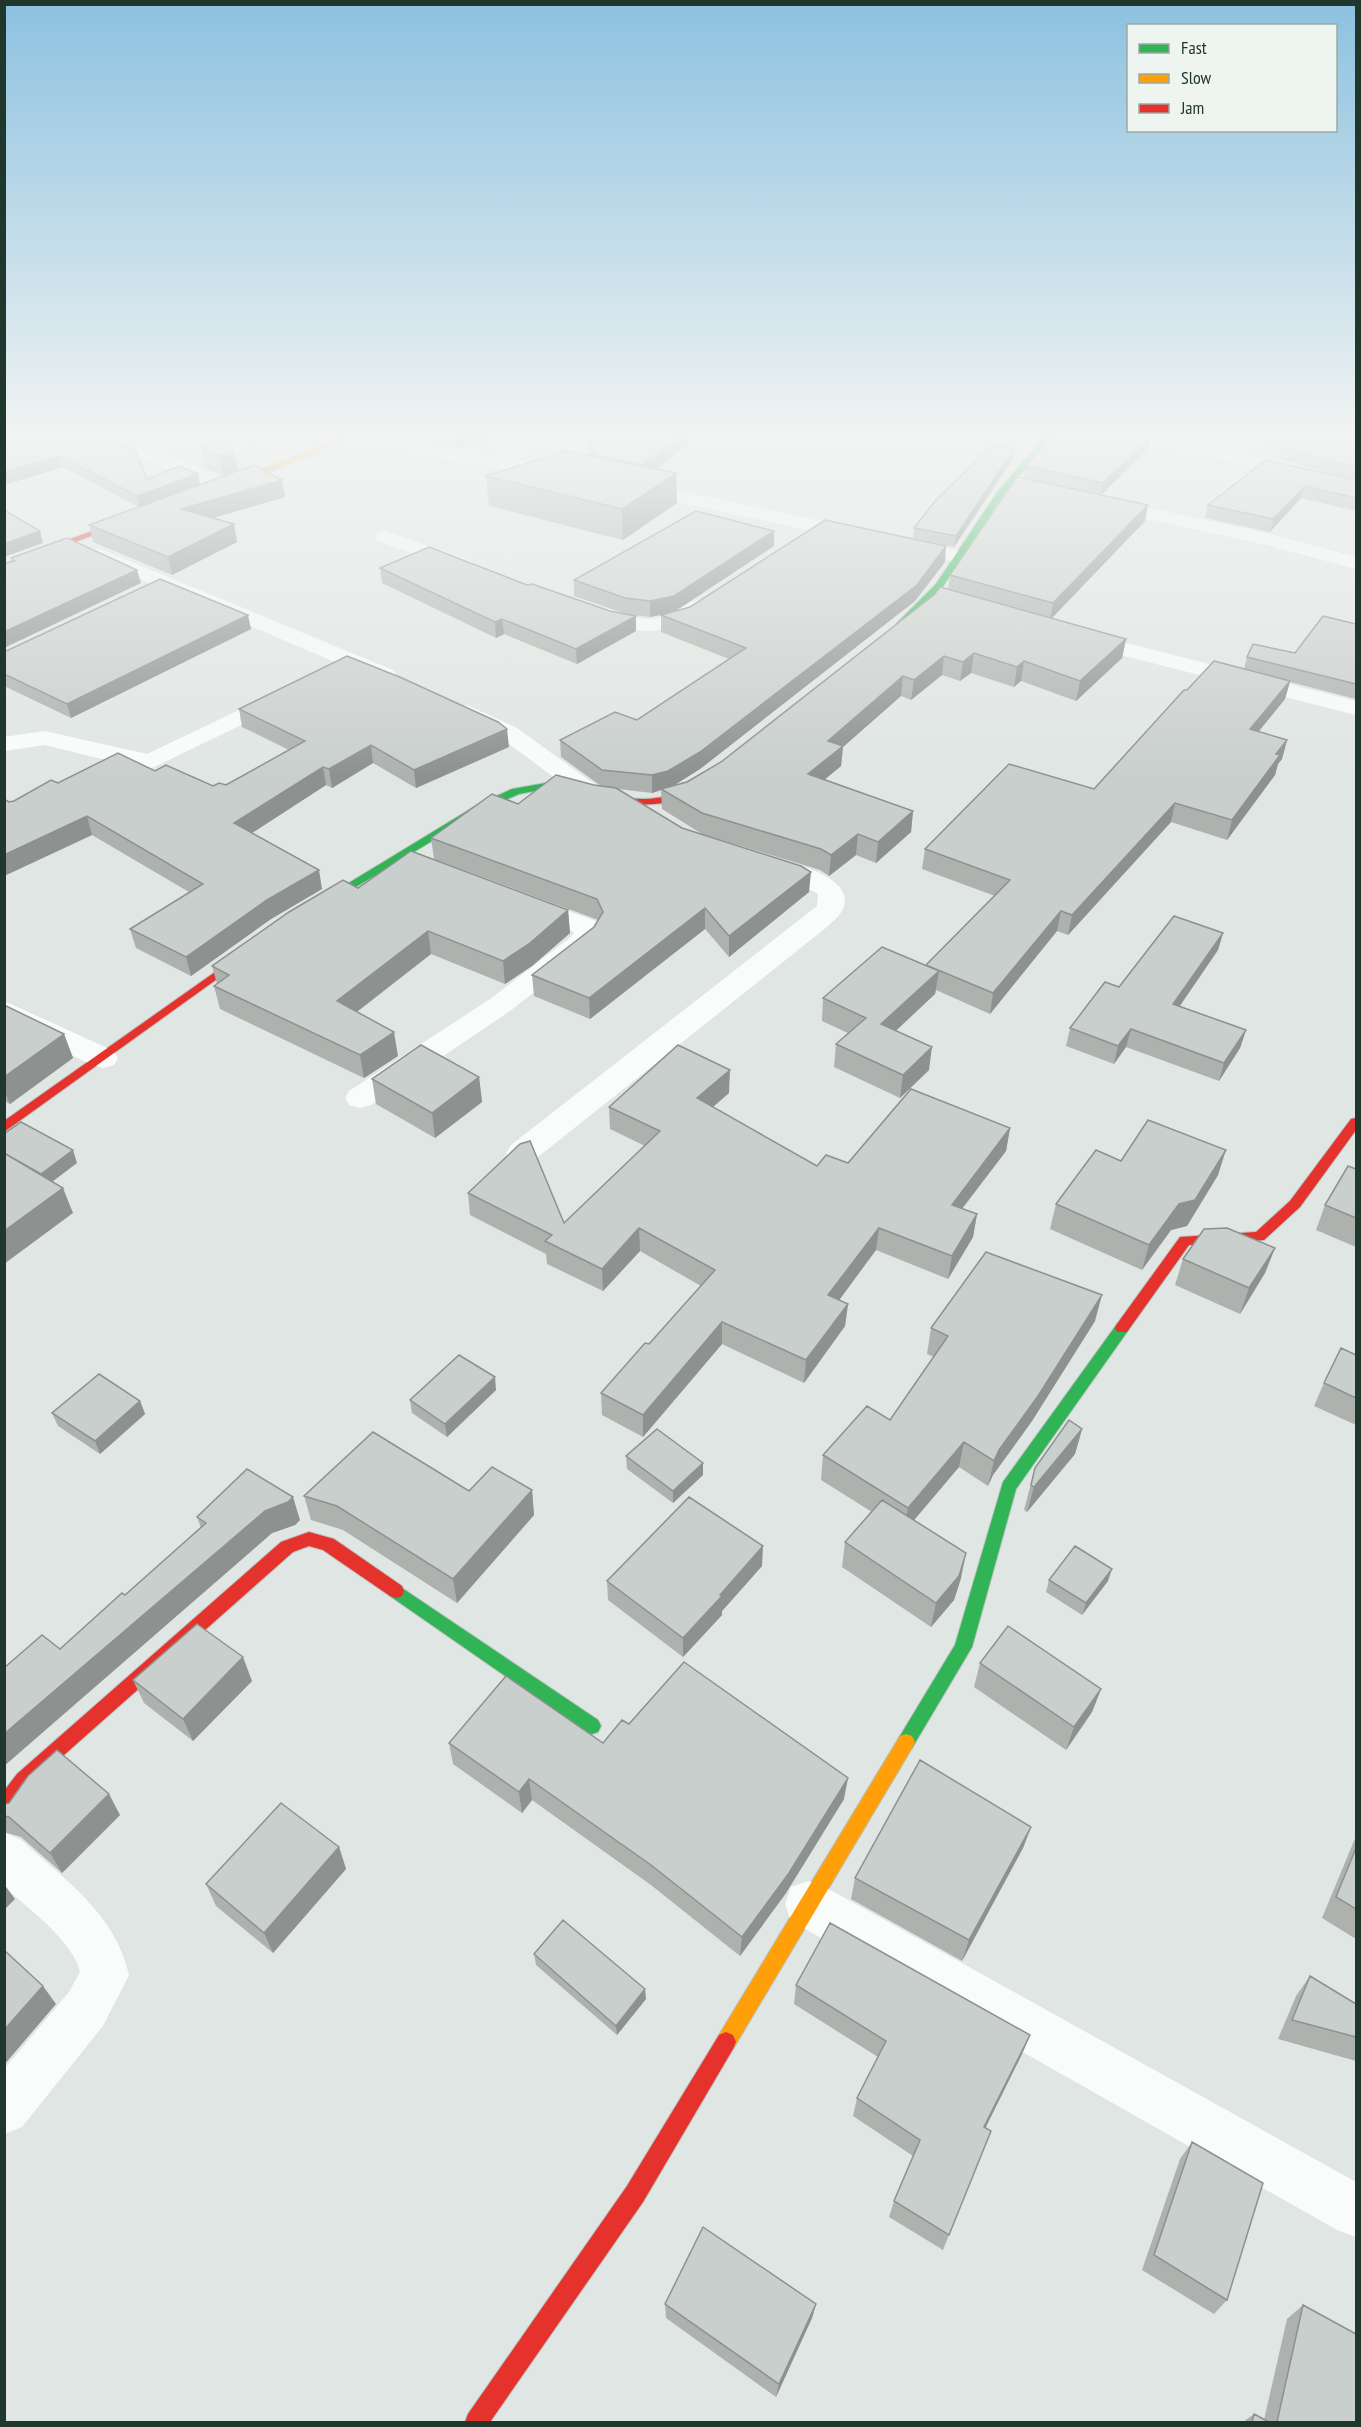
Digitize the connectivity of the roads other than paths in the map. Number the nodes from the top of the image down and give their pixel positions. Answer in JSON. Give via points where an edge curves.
{"nodes":[{"id":1,"x":50,"y":550,"type":"edge"},
{"id":2,"x":90,"y":550,"type":"edge"},
{"id":3,"x":423,"y":550,"type":"edge"},
{"id":4,"x":929,"y":550,"type":"edge"},
{"id":5,"x":965,"y":550,"type":"edge"},
{"id":6,"x":1308,"y":550,"type":"edge"},
{"id":7,"x":961,"y":557,"type":"junction"},
{"id":8,"x":1356,"y":563,"type":"edge"},
{"id":9,"x":4,"y":567,"type":"edge"},
{"id":10,"x":485,"y":572,"type":"edge"},
{"id":11,"x":163,"y":584,"type":"junction"},
{"id":12,"x":141,"y":593,"type":"edge"},
{"id":13,"x":717,"y":594,"type":"edge"},
{"id":14,"x":932,"y":596,"type":"junction"},
{"id":15,"x":954,"y":602,"type":"edge"},
{"id":16,"x":573,"y":604,"type":"edge"},
{"id":17,"x":889,"y":633,"type":"edge"},
{"id":18,"x":1067,"y":634,"type":"edge"},
{"id":19,"x":353,"y":661,"type":"junction"},
{"id":20,"x":325,"y":675,"type":"edge"},
{"id":21,"x":402,"y":682,"type":"edge"},
{"id":22,"x":297,"y":689,"type":"edge"},
{"id":23,"x":451,"y":705,"type":"edge"},
{"id":24,"x":1356,"y":708,"type":"edge"},
{"id":25,"x":4,"y":744,"type":"edge"},
{"id":26,"x":710,"y":776,"type":"edge"},
{"id":27,"x":595,"y":796,"type":"junction"},
{"id":28,"x":627,"y":801,"type":"junction"},
{"id":29,"x":667,"y":828,"type":"edge"},
{"id":30,"x":398,"y":856,"type":"junction"},
{"id":31,"x":746,"y":858,"type":"edge"},
{"id":32,"x":429,"y":868,"type":"edge"},
{"id":33,"x":504,"y":896,"type":"edge"},
{"id":34,"x":302,"y":915,"type":"edge"},
{"id":35,"x":263,"y":941,"type":"edge"},
{"id":36,"x":4,"y":1010,"type":"edge"},
{"id":37,"x":103,"y":1058,"type":"junction"},
{"id":38,"x":360,"y":1098,"type":"dead end"},
{"id":39,"x":1356,"y":1122,"type":"edge"},
{"id":40,"x":4,"y":1128,"type":"edge"},
{"id":41,"x":522,"y":1153,"type":"edge"},
{"id":42,"x":592,"y":1726,"type":"dead end"},
{"id":43,"x":4,"y":1807,"type":"edge"},
{"id":44,"x":4,"y":1855,"type":"edge"},
{"id":45,"x":808,"y":1904,"type":"junction"},
{"id":46,"x":4,"y":2109,"type":"edge"},
{"id":47,"x":1356,"y":2211,"type":"edge"},
{"id":48,"x":476,"y":2422,"type":"edge"}],
"edges":[{"from":1,"to":9,"type":"street"},
{"from":2,"to":11,"type":"street"},
{"from":3,"to":10,"type":"street"},
{"from":4,"to":7,"type":"street"},
{"from":5,"to":7,"type":"street"},
{"from":6,"to":8,"type":"street"},
{"from":7,"to":14,"type":"street"},
{"from":11,"to":12,"type":"street"},
{"from":11,"to":19,"type":"street"},
{"from":13,"to":16,"type":"street","via":[[682,618],[652,627],[634,625]]},
{"from":14,"to":15,"type":"street"},
{"from":14,"to":17,"type":"street","via":[[924,607]]},
{"from":18,"to":24,"type":"street"},
{"from":19,"to":20,"type":"street"},
{"from":19,"to":21,"type":"street"},
{"from":22,"to":25,"type":"street","via":[[153,761],[142,762],[45,738]]},
{"from":23,"to":27,"type":"street","via":[[509,733]]},
{"from":26,"to":28,"type":"street","via":[[676,796],[652,802]]},
{"from":27,"to":28,"type":"street"},
{"from":27,"to":30,"type":"street","via":[[559,786],[516,791]]},
{"from":28,"to":29,"type":"street"},
{"from":30,"to":32,"type":"street"},
{"from":30,"to":34,"type":"street"},
{"from":31,"to":41,"type":"street","via":[[825,886],[831,892],[830,908]]},
{"from":33,"to":38,"type":"street","via":[[578,923],[588,932],[583,941],[543,974]]},
{"from":35,"to":37,"type":"street"},
{"from":36,"to":37,"type":"street"},
{"from":37,"to":40,"type":"street"},
{"from":39,"to":45,"type":"street","via":[[1295,1204],[1259,1237],[1185,1240],[1078,1388],[1010,1487],[963,1647]]},
{"from":42,"to":43,"type":"street","via":[[328,1544],[309,1539],[287,1547],[23,1780]]},
{"from":44,"to":46,"type":"street","via":[[82,1927],[101,1956],[105,1975],[86,2009]]},
{"from":45,"to":47,"type":"street"},
{"from":45,"to":48,"type":"street","via":[[635,2194]]}]}
